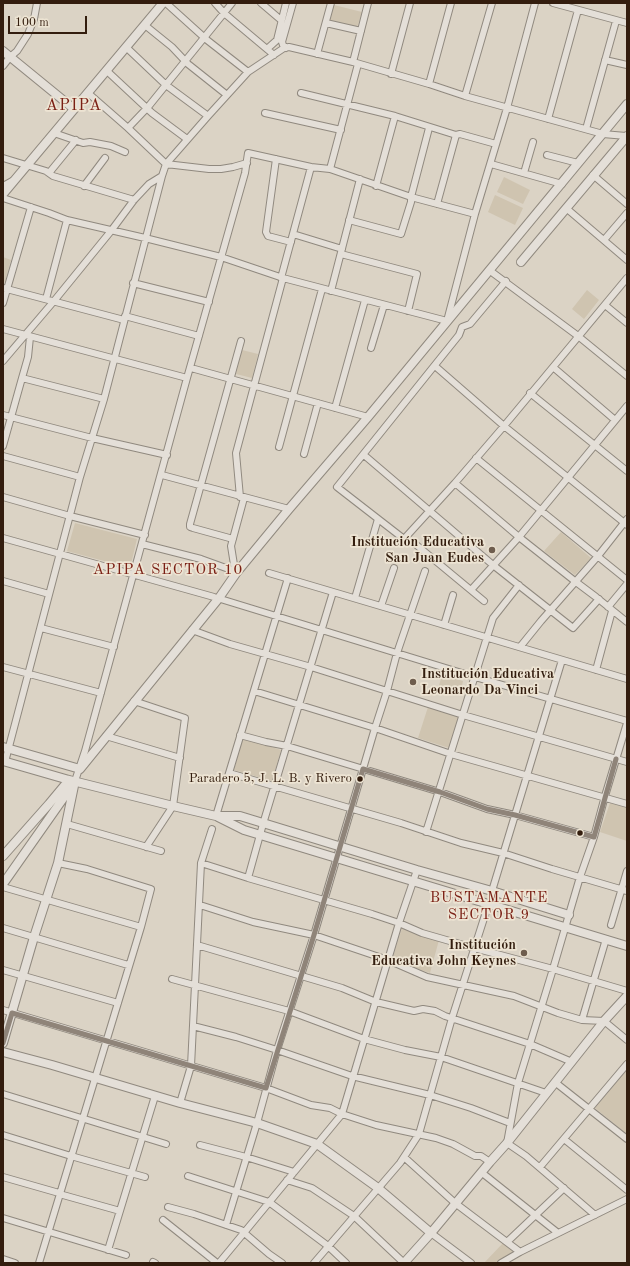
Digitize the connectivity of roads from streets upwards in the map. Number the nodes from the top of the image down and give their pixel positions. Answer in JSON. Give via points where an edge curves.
{"nodes":[{"id":1,"x":37,"y":3,"type":"edge"},
{"id":2,"x":165,"y":3,"type":"edge"},
{"id":3,"x":215,"y":3,"type":"edge"},
{"id":4,"x":232,"y":3,"type":"edge"},
{"id":5,"x":261,"y":3,"type":"edge"},
{"id":6,"x":286,"y":3,"type":"edge"},
{"id":7,"x":292,"y":3,"type":"edge"},
{"id":8,"x":331,"y":3,"type":"edge"},
{"id":9,"x":368,"y":3,"type":"edge"},
{"id":10,"x":410,"y":3,"type":"edge"},
{"id":11,"x":451,"y":3,"type":"edge"},
{"id":12,"x":492,"y":3,"type":"edge"},
{"id":13,"x":535,"y":3,"type":"edge"},
{"id":14,"x":553,"y":3,"type":"edge"},
{"id":15,"x":578,"y":10,"type":"junction"},
{"id":16,"x":224,"y":13,"type":"junction"},
{"id":17,"x":281,"y":20,"type":"junction"},
{"id":18,"x":616,"y":21,"type":"junction"},
{"id":19,"x":326,"y":23,"type":"junction"},
{"id":20,"x":627,"y":23,"type":"edge"},
{"id":21,"x":146,"y":26,"type":"junction"},
{"id":22,"x":361,"y":31,"type":"junction"},
{"id":23,"x":205,"y":37,"type":"junction"},
{"id":24,"x":127,"y":48,"type":"junction"},
{"id":25,"x":286,"y":48,"type":"junction"},
{"id":26,"x":267,"y":49,"type":"junction"},
{"id":27,"x":3,"y":51,"type":"edge"},
{"id":28,"x":274,"y":54,"type":"junction"},
{"id":29,"x":317,"y":54,"type":"junction"},
{"id":30,"x":10,"y":57,"type":"junction"},
{"id":31,"x":185,"y":60,"type":"junction"},
{"id":32,"x":605,"y":60,"type":"junction"},
{"id":33,"x":356,"y":63,"type":"junction"},
{"id":34,"x":627,"y":64,"type":"edge"},
{"id":35,"x":3,"y":66,"type":"edge"},
{"id":36,"x":107,"y":70,"type":"junction"},
{"id":37,"x":248,"y":72,"type":"junction"},
{"id":38,"x":391,"y":74,"type":"junction"},
{"id":39,"x":429,"y":84,"type":"junction"},
{"id":40,"x":166,"y":85,"type":"junction"},
{"id":41,"x":88,"y":93,"type":"junction"},
{"id":42,"x":302,"y":94,"type":"dead end"},
{"id":43,"x":227,"y":95,"type":"junction"},
{"id":44,"x":466,"y":96,"type":"junction"},
{"id":45,"x":627,"y":104,"type":"edge"},
{"id":46,"x":347,"y":105,"type":"junction"},
{"id":47,"x":148,"y":107,"type":"junction"},
{"id":48,"x":507,"y":108,"type":"junction"},
{"id":49,"x":74,"y":109,"type":"junction"},
{"id":50,"x":265,"y":113,"type":"dead end"},
{"id":51,"x":208,"y":116,"type":"junction"},
{"id":52,"x":395,"y":116,"type":"junction"},
{"id":53,"x":548,"y":119,"type":"junction"},
{"id":54,"x":128,"y":128,"type":"junction"},
{"id":55,"x":429,"y":128,"type":"junction"},
{"id":56,"x":586,"y":129,"type":"junction"},
{"id":57,"x":341,"y":130,"type":"junction"},
{"id":58,"x":54,"y":133,"type":"junction"},
{"id":59,"x":603,"y":134,"type":"junction"},
{"id":60,"x":456,"y":135,"type":"junction"},
{"id":61,"x":627,"y":136,"type":"edge"},
{"id":62,"x":187,"y":139,"type":"junction"},
{"id":63,"x":76,"y":140,"type":"junction"},
{"id":64,"x":533,"y":142,"type":"dead end"},
{"id":65,"x":496,"y":144,"type":"junction"},
{"id":66,"x":125,"y":152,"type":"dead end"},
{"id":67,"x":547,"y":155,"type":"dead end"},
{"id":68,"x":3,"y":158,"type":"edge"},
{"id":69,"x":105,"y":158,"type":"dead end"},
{"id":70,"x":276,"y":159,"type":"junction"},
{"id":71,"x":247,"y":163,"type":"junction"},
{"id":72,"x":578,"y":163,"type":"junction"},
{"id":73,"x":166,"y":164,"type":"junction"},
{"id":74,"x":490,"y":164,"type":"junction"},
{"id":75,"x":27,"y":165,"type":"junction"},
{"id":76,"x":311,"y":167,"type":"junction"},
{"id":77,"x":330,"y":169,"type":"junction"},
{"id":78,"x":49,"y":173,"type":"junction"},
{"id":79,"x":524,"y":173,"type":"junction"},
{"id":80,"x":593,"y":175,"type":"junction"},
{"id":81,"x":162,"y":176,"type":"junction"},
{"id":82,"x":15,"y":179,"type":"junction"},
{"id":83,"x":360,"y":179,"type":"junction"},
{"id":84,"x":562,"y":184,"type":"junction"},
{"id":85,"x":3,"y":186,"type":"edge"},
{"id":86,"x":84,"y":186,"type":"junction"},
{"id":87,"x":376,"y":186,"type":"junction"},
{"id":88,"x":3,"y":194,"type":"edge"},
{"id":89,"x":411,"y":197,"type":"junction"},
{"id":90,"x":3,"y":198,"type":"edge"},
{"id":91,"x":134,"y":200,"type":"junction"},
{"id":92,"x":437,"y":204,"type":"junction"},
{"id":93,"x":627,"y":204,"type":"edge"},
{"id":94,"x":31,"y":207,"type":"junction"},
{"id":95,"x":566,"y":208,"type":"junction"},
{"id":96,"x":627,"y":213,"type":"edge"},
{"id":97,"x":475,"y":214,"type":"junction"},
{"id":98,"x":67,"y":220,"type":"junction"},
{"id":99,"x":349,"y":220,"type":"junction"},
{"id":100,"x":111,"y":231,"type":"junction"},
{"id":101,"x":293,"y":234,"type":"junction"},
{"id":102,"x":145,"y":238,"type":"junction"},
{"id":103,"x":604,"y":240,"type":"junction"},
{"id":104,"x":290,"y":242,"type":"junction"},
{"id":105,"x":341,"y":252,"type":"junction"},
{"id":106,"x":221,"y":257,"type":"junction"},
{"id":107,"x":627,"y":260,"type":"edge"},
{"id":108,"x":520,"y":262,"type":"dead end"},
{"id":109,"x":489,"y":270,"type":"junction"},
{"id":110,"x":282,"y":278,"type":"junction"},
{"id":111,"x":627,"y":278,"type":"edge"},
{"id":112,"x":506,"y":281,"type":"junction"},
{"id":113,"x":133,"y":283,"type":"junction"},
{"id":114,"x":5,"y":288,"type":"edge"},
{"id":115,"x":322,"y":289,"type":"junction"},
{"id":116,"x":331,"y":291,"type":"junction"},
{"id":117,"x":46,"y":299,"type":"junction"},
{"id":118,"x":365,"y":300,"type":"junction"},
{"id":119,"x":54,"y":301,"type":"junction"},
{"id":120,"x":209,"y":302,"type":"junction"},
{"id":121,"x":3,"y":303,"type":"edge"},
{"id":122,"x":384,"y":305,"type":"junction"},
{"id":123,"x":605,"y":305,"type":"junction"},
{"id":124,"x":408,"y":311,"type":"junction"},
{"id":125,"x":125,"y":318,"type":"junction"},
{"id":126,"x":447,"y":321,"type":"junction"},
{"id":127,"x":627,"y":323,"type":"edge"},
{"id":128,"x":3,"y":329,"type":"edge"},
{"id":129,"x":27,"y":336,"type":"junction"},
{"id":130,"x":199,"y":336,"type":"junction"},
{"id":131,"x":578,"y":336,"type":"junction"},
{"id":132,"x":241,"y":341,"type":"dead end"},
{"id":133,"x":371,"y":348,"type":"dead end"},
{"id":134,"x":114,"y":359,"type":"junction"},
{"id":135,"x":3,"y":362,"type":"edge"},
{"id":136,"x":435,"y":366,"type":"junction"},
{"id":137,"x":553,"y":367,"type":"junction"},
{"id":138,"x":191,"y":368,"type":"junction"},
{"id":139,"x":627,"y":376,"type":"edge"},
{"id":140,"x":22,"y":378,"type":"junction"},
{"id":141,"x":187,"y":378,"type":"junction"},
{"id":142,"x":230,"y":378,"type":"junction"},
{"id":143,"x":254,"y":385,"type":"junction"},
{"id":144,"x":530,"y":393,"type":"junction"},
{"id":145,"x":292,"y":396,"type":"junction"},
{"id":146,"x":104,"y":399,"type":"junction"},
{"id":147,"x":318,"y":403,"type":"junction"},
{"id":148,"x":627,"y":406,"type":"edge"},
{"id":149,"x":335,"y":408,"type":"junction"},
{"id":150,"x":3,"y":415,"type":"edge"},
{"id":151,"x":12,"y":417,"type":"junction"},
{"id":152,"x":368,"y":417,"type":"junction"},
{"id":153,"x":615,"y":420,"type":"junction"},
{"id":154,"x":504,"y":426,"type":"junction"},
{"id":155,"x":92,"y":438,"type":"junction"},
{"id":156,"x":3,"y":446,"type":"edge"},
{"id":157,"x":594,"y":446,"type":"junction"},
{"id":158,"x":279,"y":447,"type":"dead end"},
{"id":159,"x":167,"y":454,"type":"junction"},
{"id":160,"x":304,"y":454,"type":"dead end"},
{"id":161,"x":364,"y":455,"type":"junction"},
{"id":162,"x":3,"y":456,"type":"edge"},
{"id":163,"x":476,"y":458,"type":"junction"},
{"id":164,"x":627,"y":471,"type":"edge"},
{"id":165,"x":162,"y":475,"type":"junction"},
{"id":166,"x":80,"y":477,"type":"junction"},
{"id":167,"x":568,"y":478,"type":"junction"},
{"id":168,"x":455,"y":483,"type":"junction"},
{"id":169,"x":201,"y":486,"type":"junction"},
{"id":170,"x":3,"y":497,"type":"edge"},
{"id":171,"x":242,"y":497,"type":"junction"},
{"id":172,"x":289,"y":509,"type":"junction"},
{"id":173,"x":430,"y":510,"type":"junction"},
{"id":174,"x":540,"y":510,"type":"junction"},
{"id":175,"x":70,"y":516,"type":"junction"},
{"id":176,"x":378,"y":519,"type":"junction"},
{"id":177,"x":626,"y":523,"type":"edge"},
{"id":178,"x":144,"y":535,"type":"junction"},
{"id":179,"x":519,"y":537,"type":"junction"},
{"id":180,"x":3,"y":538,"type":"edge"},
{"id":181,"x":233,"y":540,"type":"junction"},
{"id":182,"x":414,"y":543,"type":"dead end"},
{"id":183,"x":142,"y":544,"type":"junction"},
{"id":184,"x":60,"y":554,"type":"junction"},
{"id":185,"x":598,"y":556,"type":"junction"},
{"id":186,"x":494,"y":564,"type":"junction"},
{"id":187,"x":394,"y":568,"type":"dead end"},
{"id":188,"x":236,"y":571,"type":"junction"},
{"id":189,"x":425,"y":571,"type":"dead end"},
{"id":190,"x":269,"y":573,"type":"dead end"},
{"id":191,"x":134,"y":575,"type":"junction"},
{"id":192,"x":288,"y":578,"type":"junction"},
{"id":193,"x":627,"y":580,"type":"edge"},
{"id":194,"x":3,"y":581,"type":"edge"},
{"id":195,"x":576,"y":582,"type":"junction"},
{"id":196,"x":627,"y":584,"type":"edge"},
{"id":197,"x":519,"y":585,"type":"junction"},
{"id":198,"x":471,"y":590,"type":"junction"},
{"id":199,"x":333,"y":592,"type":"junction"},
{"id":200,"x":49,"y":594,"type":"junction"},
{"id":201,"x":453,"y":595,"type":"dead end"},
{"id":202,"x":219,"y":598,"type":"junction"},
{"id":203,"x":355,"y":598,"type":"junction"},
{"id":204,"x":599,"y":598,"type":"junction"},
{"id":205,"x":484,"y":601,"type":"dead end"},
{"id":206,"x":381,"y":606,"type":"junction"},
{"id":207,"x":610,"y":609,"type":"junction"},
{"id":208,"x":550,"y":610,"type":"junction"},
{"id":209,"x":409,"y":614,"type":"junction"},
{"id":210,"x":276,"y":616,"type":"junction"},
{"id":211,"x":627,"y":622,"type":"edge"},
{"id":212,"x":444,"y":625,"type":"junction"},
{"id":213,"x":41,"y":628,"type":"junction"},
{"id":214,"x":192,"y":630,"type":"junction"},
{"id":215,"x":322,"y":630,"type":"junction"},
{"id":216,"x":486,"y":637,"type":"junction"},
{"id":217,"x":114,"y":648,"type":"junction"},
{"id":218,"x":520,"y":648,"type":"junction"},
{"id":219,"x":265,"y":653,"type":"junction"},
{"id":220,"x":397,"y":653,"type":"junction"},
{"id":221,"x":562,"y":660,"type":"junction"},
{"id":222,"x":3,"y":667,"type":"edge"},
{"id":223,"x":311,"y":667,"type":"junction"},
{"id":224,"x":596,"y":670,"type":"junction"},
{"id":225,"x":28,"y":673,"type":"junction"},
{"id":226,"x":475,"y":677,"type":"junction"},
{"id":227,"x":627,"y":679,"type":"edge"},
{"id":228,"x":254,"y":691,"type":"junction"},
{"id":229,"x":387,"y":691,"type":"junction"},
{"id":230,"x":101,"y":693,"type":"junction"},
{"id":231,"x":550,"y":698,"type":"junction"},
{"id":232,"x":134,"y":701,"type":"junction"},
{"id":233,"x":299,"y":706,"type":"junction"},
{"id":234,"x":463,"y":715,"type":"junction"},
{"id":235,"x":627,"y":722,"type":"edge"},
{"id":236,"x":375,"y":728,"type":"junction"},
{"id":237,"x":240,"y":735,"type":"junction"},
{"id":238,"x":106,"y":736,"type":"junction"},
{"id":239,"x":538,"y":736,"type":"junction"},
{"id":240,"x":287,"y":746,"type":"junction"},
{"id":241,"x":6,"y":748,"type":"edge"},
{"id":242,"x":451,"y":754,"type":"junction"},
{"id":243,"x":180,"y":758,"type":"junction"},
{"id":244,"x":616,"y":758,"type":"junction"},
{"id":245,"x":4,"y":761,"type":"edge"},
{"id":246,"x":627,"y":762,"type":"edge"},
{"id":247,"x":80,"y":769,"type":"junction"},
{"id":248,"x":363,"y":769,"type":"junction"},
{"id":249,"x":229,"y":773,"type":"junction"},
{"id":250,"x":527,"y":774,"type":"junction"},
{"id":251,"x":72,"y":780,"type":"junction"},
{"id":252,"x":274,"y":786,"type":"junction"},
{"id":253,"x":440,"y":792,"type":"junction"},
{"id":254,"x":604,"y":796,"type":"junction"},
{"id":255,"x":627,"y":804,"type":"edge"},
{"id":256,"x":173,"y":806,"type":"junction"},
{"id":257,"x":352,"y":809,"type":"junction"},
{"id":258,"x":515,"y":815,"type":"junction"},
{"id":259,"x":216,"y":816,"type":"junction"},
{"id":260,"x":67,"y":824,"type":"junction"},
{"id":261,"x":262,"y":824,"type":"junction"},
{"id":262,"x":212,"y":829,"type":"dead end"},
{"id":263,"x":426,"y":832,"type":"junction"},
{"id":264,"x":260,"y":835,"type":"junction"},
{"id":265,"x":594,"y":837,"type":"junction"},
{"id":266,"x":146,"y":847,"type":"junction"},
{"id":267,"x":340,"y":847,"type":"junction"},
{"id":268,"x":161,"y":851,"type":"dead end"},
{"id":269,"x":503,"y":853,"type":"junction"},
{"id":270,"x":3,"y":856,"type":"edge"},
{"id":271,"x":337,"y":858,"type":"junction"},
{"id":272,"x":58,"y":863,"type":"junction"},
{"id":273,"x":201,"y":863,"type":"junction"},
{"id":274,"x":417,"y":870,"type":"junction"},
{"id":275,"x":627,"y":871,"type":"edge"},
{"id":276,"x":580,"y":877,"type":"junction"},
{"id":277,"x":248,"y":878,"type":"junction"},
{"id":278,"x":413,"y":881,"type":"junction"},
{"id":279,"x":3,"y":884,"type":"edge"},
{"id":280,"x":3,"y":887,"type":"edge"},
{"id":281,"x":624,"y":890,"type":"edge"},
{"id":282,"x":492,"y":891,"type":"junction"},
{"id":283,"x":46,"y":900,"type":"junction"},
{"id":284,"x":324,"y":900,"type":"junction"},
{"id":285,"x":200,"y":905,"type":"junction"},
{"id":286,"x":486,"y":912,"type":"dead end"},
{"id":287,"x":569,"y":915,"type":"junction"},
{"id":288,"x":399,"y":923,"type":"junction"},
{"id":289,"x":611,"y":925,"type":"dead end"},
{"id":290,"x":141,"y":927,"type":"junction"},
{"id":291,"x":566,"y":927,"type":"junction"},
{"id":292,"x":3,"y":928,"type":"edge"},
{"id":293,"x":314,"y":935,"type":"junction"},
{"id":294,"x":34,"y":937,"type":"junction"},
{"id":295,"x":606,"y":939,"type":"junction"},
{"id":296,"x":197,"y":945,"type":"junction"},
{"id":297,"x":627,"y":946,"type":"edge"},
{"id":298,"x":474,"y":948,"type":"junction"},
{"id":299,"x":388,"y":960,"type":"junction"},
{"id":300,"x":128,"y":965,"type":"junction"},
{"id":301,"x":553,"y":969,"type":"junction"},
{"id":302,"x":3,"y":970,"type":"edge"},
{"id":303,"x":300,"y":975,"type":"junction"},
{"id":304,"x":24,"y":976,"type":"junction"},
{"id":305,"x":172,"y":979,"type":"dead end"},
{"id":306,"x":593,"y":982,"type":"junction"},
{"id":307,"x":463,"y":984,"type":"junction"},
{"id":308,"x":195,"y":986,"type":"junction"},
{"id":309,"x":627,"y":991,"type":"edge"},
{"id":310,"x":627,"y":996,"type":"edge"},
{"id":311,"x":376,"y":1002,"type":"junction"},
{"id":312,"x":118,"y":1003,"type":"junction"},
{"id":313,"x":542,"y":1007,"type":"junction"},
{"id":314,"x":3,"y":1010,"type":"edge"},
{"id":315,"x":289,"y":1011,"type":"junction"},
{"id":316,"x":12,"y":1012,"type":"junction"},
{"id":317,"x":452,"y":1018,"type":"junction"},
{"id":318,"x":582,"y":1020,"type":"junction"},
{"id":319,"x":604,"y":1021,"type":"junction"},
{"id":320,"x":193,"y":1026,"type":"junction"},
{"id":321,"x":364,"y":1039,"type":"junction"},
{"id":322,"x":627,"y":1040,"type":"edge"},
{"id":323,"x":105,"y":1041,"type":"junction"},
{"id":324,"x":3,"y":1043,"type":"edge"},
{"id":325,"x":530,"y":1044,"type":"junction"},
{"id":326,"x":277,"y":1050,"type":"junction"},
{"id":327,"x":3,"y":1052,"type":"edge"},
{"id":328,"x":441,"y":1057,"type":"junction"},
{"id":329,"x":572,"y":1062,"type":"junction"},
{"id":330,"x":627,"y":1064,"type":"edge"},
{"id":331,"x":191,"y":1066,"type":"junction"},
{"id":332,"x":352,"y":1076,"type":"junction"},
{"id":333,"x":94,"y":1078,"type":"junction"},
{"id":334,"x":518,"y":1083,"type":"junction"},
{"id":335,"x":556,"y":1083,"type":"junction"},
{"id":336,"x":266,"y":1088,"type":"junction"},
{"id":337,"x":546,"y":1093,"type":"junction"},
{"id":338,"x":3,"y":1094,"type":"edge"},
{"id":339,"x":430,"y":1094,"type":"junction"},
{"id":340,"x":155,"y":1096,"type":"junction"},
{"id":341,"x":180,"y":1103,"type":"junction"},
{"id":342,"x":590,"y":1109,"type":"junction"},
{"id":343,"x":342,"y":1114,"type":"junction"},
{"id":344,"x":83,"y":1118,"type":"junction"},
{"id":345,"x":257,"y":1123,"type":"junction"},
{"id":346,"x":510,"y":1123,"type":"junction"},
{"id":347,"x":419,"y":1134,"type":"junction"},
{"id":348,"x":3,"y":1135,"type":"edge"},
{"id":349,"x":143,"y":1136,"type":"junction"},
{"id":350,"x":627,"y":1139,"type":"edge"},
{"id":351,"x":564,"y":1140,"type":"junction"},
{"id":352,"x":507,"y":1143,"type":"junction"},
{"id":353,"x":166,"y":1144,"type":"dead end"},
{"id":354,"x":317,"y":1144,"type":"junction"},
{"id":355,"x":200,"y":1145,"type":"dead end"},
{"id":356,"x":71,"y":1156,"type":"junction"},
{"id":357,"x":246,"y":1156,"type":"junction"},
{"id":358,"x":404,"y":1157,"type":"junction"},
{"id":359,"x":490,"y":1162,"type":"junction"},
{"id":360,"x":540,"y":1167,"type":"junction"},
{"id":361,"x":294,"y":1172,"type":"junction"},
{"id":362,"x":481,"y":1172,"type":"junction"},
{"id":363,"x":132,"y":1174,"type":"junction"},
{"id":364,"x":188,"y":1176,"type":"dead end"},
{"id":365,"x":3,"y":1177,"type":"edge"},
{"id":366,"x":145,"y":1177,"type":"dead end"},
{"id":367,"x":287,"y":1180,"type":"junction"},
{"id":368,"x":378,"y":1188,"type":"junction"},
{"id":369,"x":564,"y":1188,"type":"junction"},
{"id":370,"x":627,"y":1190,"type":"edge"},
{"id":371,"x":236,"y":1191,"type":"junction"},
{"id":372,"x":59,"y":1193,"type":"junction"},
{"id":373,"x":627,"y":1199,"type":"edge"},
{"id":374,"x":270,"y":1202,"type":"junction"},
{"id":375,"x":455,"y":1204,"type":"junction"},
{"id":376,"x":168,"y":1208,"type":"dead end"},
{"id":377,"x":120,"y":1211,"type":"junction"},
{"id":378,"x":595,"y":1214,"type":"junction"},
{"id":379,"x":354,"y":1216,"type":"junction"},
{"id":380,"x":536,"y":1216,"type":"junction"},
{"id":381,"x":3,"y":1218,"type":"edge"},
{"id":382,"x":163,"y":1220,"type":"dead end"},
{"id":383,"x":226,"y":1225,"type":"junction"},
{"id":384,"x":48,"y":1232,"type":"junction"},
{"id":385,"x":244,"y":1232,"type":"junction"},
{"id":386,"x":431,"y":1233,"type":"junction"},
{"id":387,"x":558,"y":1233,"type":"junction"},
{"id":388,"x":507,"y":1242,"type":"junction"},
{"id":389,"x":328,"y":1246,"type":"junction"},
{"id":390,"x":108,"y":1250,"type":"junction"},
{"id":391,"x":520,"y":1252,"type":"junction"},
{"id":392,"x":126,"y":1256,"type":"dead end"},
{"id":393,"x":3,"y":1259,"type":"edge"},
{"id":394,"x":15,"y":1263,"type":"edge"},
{"id":395,"x":39,"y":1263,"type":"edge"},
{"id":396,"x":218,"y":1263,"type":"edge"},
{"id":397,"x":282,"y":1263,"type":"edge"},
{"id":398,"x":314,"y":1263,"type":"edge"},
{"id":399,"x":346,"y":1263,"type":"edge"},
{"id":400,"x":404,"y":1263,"type":"edge"},
{"id":401,"x":471,"y":1263,"type":"edge"},
{"id":402,"x":501,"y":1263,"type":"edge"}],
"edges":[{"from":1,"to":30,"type":"street","via":[[31,28],[17,51]]},
{"from":2,"to":21,"type":"street"},
{"from":2,"to":23,"type":"street"},
{"from":3,"to":16,"type":"street"},
{"from":4,"to":16,"type":"street"},
{"from":5,"to":17,"type":"street"},
{"from":6,"to":17,"type":"street"},
{"from":7,"to":25,"type":"street","via":[[282,42]]},
{"from":8,"to":19,"type":"street"},
{"from":9,"to":22,"type":"street"},
{"from":10,"to":38,"type":"street"},
{"from":11,"to":39,"type":"street"},
{"from":12,"to":44,"type":"street"},
{"from":13,"to":48,"type":"street"},
{"from":14,"to":15,"type":"street"},
{"from":15,"to":18,"type":"street"},
{"from":15,"to":53,"type":"street"},
{"from":16,"to":23,"type":"street"},
{"from":16,"to":26,"type":"street"},
{"from":17,"to":26,"type":"street","via":[[277,40]]},
{"from":18,"to":20,"type":"street"},
{"from":18,"to":32,"type":"street"},
{"from":19,"to":22,"type":"street"},
{"from":19,"to":29,"type":"street"},
{"from":21,"to":24,"type":"street"},
{"from":21,"to":31,"type":"street"},
{"from":22,"to":33,"type":"street"},
{"from":23,"to":31,"type":"street"},
{"from":23,"to":37,"type":"street"},
{"from":24,"to":36,"type":"street"},
{"from":24,"to":40,"type":"street"},
{"from":25,"to":28,"type":"street"},
{"from":25,"to":29,"type":"street"},
{"from":26,"to":28,"type":"street"},
{"from":27,"to":30,"type":"street"},
{"from":28,"to":37,"type":"street"},
{"from":29,"to":33,"type":"street"},
{"from":30,"to":35,"type":"street"},
{"from":30,"to":49,"type":"street"},
{"from":31,"to":40,"type":"street"},
{"from":31,"to":43,"type":"street"},
{"from":32,"to":34,"type":"street"},
{"from":32,"to":56,"type":"street"},
{"from":33,"to":38,"type":"street"},
{"from":33,"to":46,"type":"street"},
{"from":36,"to":41,"type":"street"},
{"from":36,"to":47,"type":"street"},
{"from":37,"to":43,"type":"street"},
{"from":38,"to":39,"type":"street"},
{"from":39,"to":44,"type":"street"},
{"from":40,"to":47,"type":"street"},
{"from":40,"to":51,"type":"street"},
{"from":41,"to":49,"type":"street"},
{"from":41,"to":54,"type":"street"},
{"from":42,"to":46,"type":"street"},
{"from":43,"to":51,"type":"street"},
{"from":44,"to":48,"type":"street"},
{"from":45,"to":59,"type":"street"},
{"from":46,"to":52,"type":"street"},
{"from":46,"to":57,"type":"street"},
{"from":47,"to":54,"type":"street"},
{"from":47,"to":62,"type":"street"},
{"from":48,"to":53,"type":"street"},
{"from":48,"to":65,"type":"street"},
{"from":49,"to":58,"type":"street"},
{"from":50,"to":57,"type":"street"},
{"from":51,"to":62,"type":"street"},
{"from":52,"to":55,"type":"street"},
{"from":52,"to":87,"type":"street"},
{"from":53,"to":56,"type":"street"},
{"from":54,"to":73,"type":"street"},
{"from":55,"to":60,"type":"street"},
{"from":55,"to":89,"type":"street"},
{"from":56,"to":59,"type":"street"},
{"from":57,"to":77,"type":"street"},
{"from":58,"to":63,"type":"street"},
{"from":58,"to":75,"type":"street"},
{"from":59,"to":61,"type":"street"},
{"from":59,"to":72,"type":"street"},
{"from":60,"to":65,"type":"street"},
{"from":60,"to":92,"type":"street"},
{"from":61,"to":80,"type":"street"},
{"from":62,"to":73,"type":"street"},
{"from":63,"to":66,"type":"street","via":[[111,146]]},
{"from":63,"to":78,"type":"street"},
{"from":64,"to":79,"type":"street"},
{"from":65,"to":74,"type":"street"},
{"from":67,"to":72,"type":"street"},
{"from":68,"to":75,"type":"street"},
{"from":69,"to":86,"type":"street"},
{"from":70,"to":71,"type":"street","via":[[248,153]]},
{"from":70,"to":76,"type":"street"},
{"from":70,"to":104,"type":"street","via":[[266,232],[268,236]]},
{"from":71,"to":73,"type":"street","via":[[220,169]]},
{"from":71,"to":106,"type":"street"},
{"from":72,"to":84,"type":"street"},
{"from":73,"to":81,"type":"street"},
{"from":74,"to":79,"type":"street"},
{"from":74,"to":97,"type":"street"},
{"from":75,"to":78,"type":"street"},
{"from":75,"to":82,"type":"street"},
{"from":76,"to":77,"type":"street"},
{"from":76,"to":101,"type":"street"},
{"from":77,"to":83,"type":"street"},
{"from":78,"to":86,"type":"street"},
{"from":79,"to":84,"type":"street"},
{"from":80,"to":93,"type":"street"},
{"from":80,"to":95,"type":"street"},
{"from":81,"to":91,"type":"street","via":[[149,184]]},
{"from":81,"to":102,"type":"street"},
{"from":82,"to":85,"type":"street"},
{"from":82,"to":88,"type":"street"},
{"from":83,"to":87,"type":"street"},
{"from":83,"to":99,"type":"street"},
{"from":84,"to":109,"type":"street"},
{"from":86,"to":91,"type":"street"},
{"from":87,"to":89,"type":"street"},
{"from":89,"to":92,"type":"street"},
{"from":89,"to":99,"type":"street","via":[[401,234]]},
{"from":90,"to":94,"type":"street"},
{"from":91,"to":100,"type":"street"},
{"from":92,"to":97,"type":"street"},
{"from":94,"to":98,"type":"street"},
{"from":94,"to":114,"type":"street"},
{"from":95,"to":103,"type":"street"},
{"from":95,"to":108,"type":"street"},
{"from":96,"to":103,"type":"street"},
{"from":97,"to":126,"type":"street"},
{"from":98,"to":100,"type":"street"},
{"from":98,"to":117,"type":"street"},
{"from":99,"to":105,"type":"street"},
{"from":100,"to":102,"type":"street"},
{"from":100,"to":119,"type":"street"},
{"from":101,"to":104,"type":"street"},
{"from":101,"to":105,"type":"street"},
{"from":102,"to":106,"type":"street"},
{"from":102,"to":113,"type":"street"},
{"from":103,"to":107,"type":"street"},
{"from":104,"to":110,"type":"street"},
{"from":105,"to":116,"type":"street"},
{"from":105,"to":124,"type":"street","via":[[417,274]]},
{"from":106,"to":110,"type":"street"},
{"from":106,"to":120,"type":"street"},
{"from":109,"to":112,"type":"street"},
{"from":109,"to":126,"type":"street"},
{"from":110,"to":115,"type":"street"},
{"from":110,"to":143,"type":"street"},
{"from":111,"to":123,"type":"street"},
{"from":112,"to":131,"type":"street"},
{"from":112,"to":136,"type":"street","via":[[470,324],[462,328]]},
{"from":113,"to":120,"type":"street"},
{"from":113,"to":125,"type":"street"},
{"from":114,"to":117,"type":"street"},
{"from":114,"to":121,"type":"street"},
{"from":115,"to":116,"type":"street"},
{"from":115,"to":145,"type":"street"},
{"from":116,"to":118,"type":"street"},
{"from":117,"to":119,"type":"street"},
{"from":118,"to":122,"type":"street"},
{"from":118,"to":149,"type":"street"},
{"from":119,"to":125,"type":"street"},
{"from":119,"to":129,"type":"street"},
{"from":120,"to":130,"type":"street"},
{"from":122,"to":124,"type":"street"},
{"from":122,"to":133,"type":"street"},
{"from":123,"to":127,"type":"street"},
{"from":123,"to":131,"type":"street"},
{"from":124,"to":126,"type":"street"},
{"from":125,"to":130,"type":"street"},
{"from":125,"to":134,"type":"street"},
{"from":126,"to":152,"type":"street"},
{"from":128,"to":129,"type":"street"},
{"from":129,"to":134,"type":"street"},
{"from":129,"to":135,"type":"street"},
{"from":129,"to":140,"type":"street","via":[[28,357]]},
{"from":130,"to":138,"type":"street"},
{"from":131,"to":137,"type":"street"},
{"from":131,"to":139,"type":"street"},
{"from":132,"to":142,"type":"street"},
{"from":134,"to":141,"type":"street"},
{"from":134,"to":146,"type":"street"},
{"from":136,"to":154,"type":"street"},
{"from":136,"to":161,"type":"street"},
{"from":137,"to":144,"type":"street"},
{"from":137,"to":153,"type":"street"},
{"from":138,"to":141,"type":"street"},
{"from":138,"to":142,"type":"street"},
{"from":140,"to":146,"type":"street"},
{"from":140,"to":151,"type":"street"},
{"from":141,"to":159,"type":"street"},
{"from":142,"to":143,"type":"street"},
{"from":142,"to":169,"type":"street"},
{"from":143,"to":145,"type":"street"},
{"from":143,"to":171,"type":"street","via":[[236,453]]},
{"from":144,"to":154,"type":"street"},
{"from":144,"to":157,"type":"street"},
{"from":145,"to":147,"type":"street"},
{"from":145,"to":158,"type":"street"},
{"from":146,"to":155,"type":"street"},
{"from":147,"to":149,"type":"street"},
{"from":147,"to":160,"type":"street"},
{"from":148,"to":153,"type":"street"},
{"from":149,"to":152,"type":"street"},
{"from":150,"to":151,"type":"street"},
{"from":151,"to":155,"type":"street"},
{"from":151,"to":156,"type":"street"},
{"from":152,"to":172,"type":"street"},
{"from":153,"to":157,"type":"street"},
{"from":154,"to":163,"type":"street"},
{"from":154,"to":167,"type":"street"},
{"from":155,"to":159,"type":"street"},
{"from":155,"to":166,"type":"street"},
{"from":157,"to":164,"type":"street"},
{"from":157,"to":167,"type":"street"},
{"from":159,"to":165,"type":"street"},
{"from":161,"to":173,"type":"street"},
{"from":161,"to":176,"type":"street","via":[[337,487]]},
{"from":162,"to":166,"type":"street"},
{"from":163,"to":168,"type":"street"},
{"from":163,"to":174,"type":"street"},
{"from":165,"to":169,"type":"street"},
{"from":165,"to":178,"type":"street"},
{"from":166,"to":175,"type":"street"},
{"from":167,"to":174,"type":"street"},
{"from":167,"to":177,"type":"street"},
{"from":168,"to":173,"type":"street"},
{"from":168,"to":179,"type":"street"},
{"from":169,"to":171,"type":"street"},
{"from":169,"to":181,"type":"street","via":[[190,527]]},
{"from":170,"to":175,"type":"street"},
{"from":171,"to":172,"type":"street"},
{"from":171,"to":181,"type":"street"},
{"from":172,"to":188,"type":"street"},
{"from":173,"to":176,"type":"street","via":[[404,539]]},
{"from":173,"to":186,"type":"street"},
{"from":174,"to":179,"type":"street"},
{"from":174,"to":185,"type":"street"},
{"from":175,"to":178,"type":"street"},
{"from":175,"to":184,"type":"street"},
{"from":176,"to":203,"type":"street"},
{"from":177,"to":185,"type":"street"},
{"from":178,"to":183,"type":"street"},
{"from":179,"to":186,"type":"street"},
{"from":179,"to":195,"type":"street"},
{"from":180,"to":184,"type":"street"},
{"from":181,"to":188,"type":"street","via":[[231,546]]},
{"from":182,"to":198,"type":"street"},
{"from":183,"to":188,"type":"street"},
{"from":183,"to":191,"type":"street"},
{"from":184,"to":191,"type":"street"},
{"from":184,"to":200,"type":"street"},
{"from":185,"to":193,"type":"street"},
{"from":185,"to":195,"type":"street"},
{"from":186,"to":197,"type":"street"},
{"from":186,"to":198,"type":"street"},
{"from":187,"to":206,"type":"street"},
{"from":188,"to":202,"type":"street"},
{"from":189,"to":209,"type":"street"},
{"from":190,"to":192,"type":"street"},
{"from":191,"to":202,"type":"street"},
{"from":191,"to":217,"type":"street"},
{"from":192,"to":199,"type":"street"},
{"from":192,"to":210,"type":"street"},
{"from":194,"to":200,"type":"street"},
{"from":195,"to":204,"type":"street"},
{"from":195,"to":208,"type":"street"},
{"from":196,"to":207,"type":"street"},
{"from":197,"to":208,"type":"street"},
{"from":197,"to":216,"type":"street","via":[[493,618]]},
{"from":198,"to":205,"type":"street"},
{"from":199,"to":203,"type":"street"},
{"from":199,"to":215,"type":"street"},
{"from":200,"to":213,"type":"street"},
{"from":201,"to":212,"type":"street"},
{"from":202,"to":210,"type":"street"},
{"from":202,"to":214,"type":"street"},
{"from":203,"to":206,"type":"street"},
{"from":204,"to":207,"type":"street"},
{"from":204,"to":208,"type":"street","via":[[572,628]]},
{"from":206,"to":209,"type":"street"},
{"from":207,"to":211,"type":"street"},
{"from":207,"to":224,"type":"street"},
{"from":208,"to":218,"type":"street"},
{"from":209,"to":212,"type":"street"},
{"from":209,"to":220,"type":"street"},
{"from":210,"to":215,"type":"street"},
{"from":210,"to":219,"type":"street"},
{"from":212,"to":216,"type":"street"},
{"from":213,"to":217,"type":"street"},
{"from":213,"to":225,"type":"street"},
{"from":214,"to":219,"type":"street"},
{"from":214,"to":232,"type":"street"},
{"from":215,"to":220,"type":"street"},
{"from":215,"to":223,"type":"street"},
{"from":216,"to":218,"type":"street"},
{"from":216,"to":226,"type":"street"},
{"from":217,"to":230,"type":"street"},
{"from":218,"to":221,"type":"street"},
{"from":219,"to":223,"type":"street"},
{"from":219,"to":228,"type":"street"},
{"from":220,"to":226,"type":"street"},
{"from":220,"to":229,"type":"street"},
{"from":221,"to":224,"type":"street"},
{"from":221,"to":231,"type":"street"},
{"from":222,"to":225,"type":"street"},
{"from":223,"to":229,"type":"street"},
{"from":223,"to":233,"type":"street"},
{"from":224,"to":227,"type":"street"},
{"from":225,"to":230,"type":"street"},
{"from":225,"to":241,"type":"street"},
{"from":226,"to":231,"type":"street"},
{"from":226,"to":234,"type":"street"},
{"from":228,"to":233,"type":"street"},
{"from":228,"to":237,"type":"street"},
{"from":229,"to":234,"type":"street"},
{"from":229,"to":236,"type":"street"},
{"from":230,"to":247,"type":"street"},
{"from":231,"to":235,"type":"street"},
{"from":231,"to":239,"type":"street"},
{"from":232,"to":238,"type":"street"},
{"from":232,"to":243,"type":"street","via":[[185,718]]},
{"from":233,"to":236,"type":"street"},
{"from":233,"to":240,"type":"street"},
{"from":234,"to":239,"type":"street"},
{"from":234,"to":242,"type":"street"},
{"from":235,"to":244,"type":"street"},
{"from":236,"to":242,"type":"street"},
{"from":236,"to":248,"type":"street"},
{"from":237,"to":240,"type":"street"},
{"from":237,"to":249,"type":"street"},
{"from":238,"to":243,"type":"street"},
{"from":238,"to":247,"type":"street"},
{"from":239,"to":244,"type":"street"},
{"from":239,"to":250,"type":"street"},
{"from":240,"to":248,"type":"street"},
{"from":240,"to":252,"type":"street"},
{"from":241,"to":245,"type":"street"},
{"from":241,"to":247,"type":"street"},
{"from":242,"to":250,"type":"street"},
{"from":242,"to":253,"type":"street"},
{"from":243,"to":256,"type":"street"},
{"from":244,"to":246,"type":"street"},
{"from":244,"to":254,"type":"street"},
{"from":245,"to":251,"type":"street"},
{"from":247,"to":251,"type":"street"},
{"from":248,"to":253,"type":"street"},
{"from":248,"to":257,"type":"street"},
{"from":249,"to":252,"type":"street"},
{"from":249,"to":259,"type":"street"},
{"from":250,"to":254,"type":"street"},
{"from":250,"to":258,"type":"street"},
{"from":251,"to":256,"type":"street"},
{"from":251,"to":260,"type":"street"},
{"from":251,"to":270,"type":"street"},
{"from":251,"to":279,"type":"street"},
{"from":252,"to":257,"type":"street"},
{"from":252,"to":261,"type":"street"},
{"from":253,"to":258,"type":"street","via":[[487,809]]},
{"from":253,"to":263,"type":"street"},
{"from":254,"to":255,"type":"street"},
{"from":254,"to":265,"type":"street"},
{"from":256,"to":259,"type":"street"},
{"from":256,"to":266,"type":"street"},
{"from":257,"to":263,"type":"street"},
{"from":257,"to":267,"type":"street"},
{"from":258,"to":265,"type":"street"},
{"from":258,"to":269,"type":"street"},
{"from":259,"to":261,"type":"street","via":[[240,816]]},
{"from":259,"to":264,"type":"street"},
{"from":260,"to":266,"type":"street"},
{"from":260,"to":272,"type":"street"},
{"from":261,"to":264,"type":"street"},
{"from":261,"to":267,"type":"street"},
{"from":262,"to":273,"type":"street"},
{"from":263,"to":269,"type":"street"},
{"from":264,"to":271,"type":"street"},
{"from":264,"to":277,"type":"street"},
{"from":265,"to":276,"type":"street"},
{"from":266,"to":268,"type":"street"},
{"from":267,"to":271,"type":"street"},
{"from":267,"to":274,"type":"street"},
{"from":269,"to":276,"type":"street"},
{"from":269,"to":282,"type":"street"},
{"from":271,"to":278,"type":"street"},
{"from":271,"to":284,"type":"street"},
{"from":272,"to":283,"type":"street"},
{"from":272,"to":290,"type":"street","via":[[87,869],[151,889]]},
{"from":273,"to":277,"type":"street"},
{"from":273,"to":285,"type":"street"},
{"from":274,"to":278,"type":"street"},
{"from":274,"to":282,"type":"street"},
{"from":275,"to":281,"type":"street"},
{"from":276,"to":281,"type":"street"},
{"from":276,"to":287,"type":"street"},
{"from":277,"to":284,"type":"street"},
{"from":278,"to":288,"type":"street"},
{"from":278,"to":291,"type":"street"},
{"from":280,"to":283,"type":"street"},
{"from":281,"to":289,"type":"street"},
{"from":282,"to":287,"type":"street"},
{"from":283,"to":290,"type":"street"},
{"from":283,"to":294,"type":"street"},
{"from":284,"to":288,"type":"street"},
{"from":284,"to":293,"type":"street"},
{"from":285,"to":293,"type":"street","via":[[253,922]]},
{"from":285,"to":296,"type":"street"},
{"from":286,"to":298,"type":"street"},
{"from":287,"to":291,"type":"street"},
{"from":288,"to":298,"type":"street","via":[[422,933]]},
{"from":288,"to":299,"type":"street"},
{"from":290,"to":300,"type":"street"},
{"from":291,"to":295,"type":"street"},
{"from":291,"to":301,"type":"street"},
{"from":292,"to":294,"type":"street"},
{"from":293,"to":299,"type":"street"},
{"from":293,"to":303,"type":"street"},
{"from":294,"to":300,"type":"street"},
{"from":294,"to":304,"type":"street"},
{"from":295,"to":297,"type":"street"},
{"from":295,"to":306,"type":"street"},
{"from":296,"to":303,"type":"street"},
{"from":296,"to":308,"type":"street"},
{"from":298,"to":301,"type":"street"},
{"from":298,"to":307,"type":"street"},
{"from":299,"to":307,"type":"street","via":[[427,977]]},
{"from":299,"to":311,"type":"street"},
{"from":300,"to":312,"type":"street"},
{"from":301,"to":306,"type":"street"},
{"from":301,"to":313,"type":"street"},
{"from":302,"to":304,"type":"street"},
{"from":303,"to":311,"type":"street"},
{"from":303,"to":315,"type":"street"},
{"from":304,"to":312,"type":"street"},
{"from":304,"to":316,"type":"street"},
{"from":305,"to":308,"type":"street"},
{"from":306,"to":309,"type":"street"},
{"from":306,"to":318,"type":"street"},
{"from":307,"to":313,"type":"street","via":[[514,996]]},
{"from":307,"to":317,"type":"street"},
{"from":308,"to":315,"type":"street"},
{"from":308,"to":320,"type":"street"},
{"from":310,"to":319,"type":"street"},
{"from":311,"to":317,"type":"street","via":[[414,1011],[429,1009]]},
{"from":311,"to":321,"type":"street"},
{"from":312,"to":323,"type":"street"},
{"from":313,"to":318,"type":"street"},
{"from":313,"to":325,"type":"street"},
{"from":314,"to":316,"type":"street"},
{"from":315,"to":321,"type":"street"},
{"from":315,"to":326,"type":"street"},
{"from":316,"to":323,"type":"street"},
{"from":316,"to":324,"type":"street"},
{"from":317,"to":325,"type":"street"},
{"from":317,"to":328,"type":"street"},
{"from":318,"to":319,"type":"street"},
{"from":319,"to":322,"type":"street"},
{"from":319,"to":329,"type":"street"},
{"from":320,"to":326,"type":"street"},
{"from":320,"to":331,"type":"street"},
{"from":321,"to":328,"type":"street"},
{"from":321,"to":332,"type":"street"},
{"from":323,"to":331,"type":"street"},
{"from":323,"to":333,"type":"street"},
{"from":325,"to":329,"type":"street"},
{"from":325,"to":334,"type":"street"},
{"from":326,"to":332,"type":"street"},
{"from":326,"to":336,"type":"street"},
{"from":327,"to":333,"type":"street"},
{"from":328,"to":334,"type":"street"},
{"from":328,"to":339,"type":"street"},
{"from":329,"to":335,"type":"street"},
{"from":330,"to":342,"type":"street"},
{"from":331,"to":336,"type":"street"},
{"from":331,"to":341,"type":"street"},
{"from":332,"to":339,"type":"street"},
{"from":332,"to":343,"type":"street"},
{"from":333,"to":340,"type":"street"},
{"from":333,"to":344,"type":"street"},
{"from":334,"to":337,"type":"street"},
{"from":334,"to":346,"type":"street"},
{"from":335,"to":337,"type":"street"},
{"from":335,"to":342,"type":"street"},
{"from":336,"to":343,"type":"street"},
{"from":336,"to":345,"type":"street"},
{"from":337,"to":352,"type":"street"},
{"from":338,"to":344,"type":"street"},
{"from":339,"to":346,"type":"street"},
{"from":339,"to":347,"type":"street"},
{"from":340,"to":341,"type":"street"},
{"from":340,"to":349,"type":"street"},
{"from":341,"to":345,"type":"street"},
{"from":342,"to":350,"type":"street"},
{"from":342,"to":351,"type":"street"},
{"from":343,"to":347,"type":"street","via":[[376,1125]]},
{"from":343,"to":354,"type":"street"},
{"from":344,"to":349,"type":"street"},
{"from":344,"to":356,"type":"street"},
{"from":345,"to":354,"type":"street"},
{"from":345,"to":357,"type":"street"},
{"from":346,"to":352,"type":"street"},
{"from":347,"to":358,"type":"street"},
{"from":347,"to":359,"type":"street","via":[[453,1144]]},
{"from":348,"to":356,"type":"street"},
{"from":349,"to":353,"type":"street"},
{"from":349,"to":363,"type":"street"},
{"from":351,"to":360,"type":"street"},
{"from":351,"to":370,"type":"street"},
{"from":352,"to":359,"type":"street"},
{"from":352,"to":360,"type":"street"},
{"from":354,"to":361,"type":"street"},
{"from":354,"to":368,"type":"street"},
{"from":355,"to":357,"type":"street"},
{"from":356,"to":363,"type":"street"},
{"from":356,"to":372,"type":"street"},
{"from":357,"to":361,"type":"street"},
{"from":357,"to":371,"type":"street"},
{"from":358,"to":368,"type":"street"},
{"from":358,"to":375,"type":"street"},
{"from":359,"to":362,"type":"street"},
{"from":360,"to":369,"type":"street"},
{"from":361,"to":367,"type":"street"},
{"from":362,"to":375,"type":"street"},
{"from":362,"to":380,"type":"street"},
{"from":363,"to":366,"type":"street"},
{"from":363,"to":377,"type":"street"},
{"from":364,"to":371,"type":"street"},
{"from":365,"to":372,"type":"street"},
{"from":367,"to":374,"type":"street"},
{"from":367,"to":379,"type":"street","via":[[312,1188]]},
{"from":368,"to":379,"type":"street"},
{"from":368,"to":386,"type":"street"},
{"from":369,"to":378,"type":"street"},
{"from":369,"to":380,"type":"street"},
{"from":371,"to":374,"type":"street"},
{"from":371,"to":383,"type":"street"},
{"from":372,"to":377,"type":"street"},
{"from":372,"to":384,"type":"street"},
{"from":373,"to":378,"type":"street"},
{"from":374,"to":385,"type":"street"},
{"from":374,"to":389,"type":"street"},
{"from":375,"to":386,"type":"street"},
{"from":375,"to":388,"type":"street"},
{"from":376,"to":383,"type":"street"},
{"from":377,"to":390,"type":"street"},
{"from":378,"to":387,"type":"street"},
{"from":379,"to":389,"type":"street"},
{"from":379,"to":400,"type":"street"},
{"from":380,"to":387,"type":"street"},
{"from":380,"to":388,"type":"street"},
{"from":381,"to":384,"type":"street"},
{"from":382,"to":396,"type":"street"},
{"from":383,"to":385,"type":"street"},
{"from":384,"to":390,"type":"street"},
{"from":384,"to":395,"type":"street"},
{"from":385,"to":396,"type":"street"},
{"from":385,"to":397,"type":"street"},
{"from":386,"to":400,"type":"street"},
{"from":386,"to":401,"type":"street"},
{"from":387,"to":391,"type":"street"},
{"from":388,"to":391,"type":"street"},
{"from":389,"to":398,"type":"street"},
{"from":389,"to":399,"type":"street"},
{"from":390,"to":392,"type":"street"},
{"from":391,"to":402,"type":"street"},
{"from":393,"to":394,"type":"street"}]}
